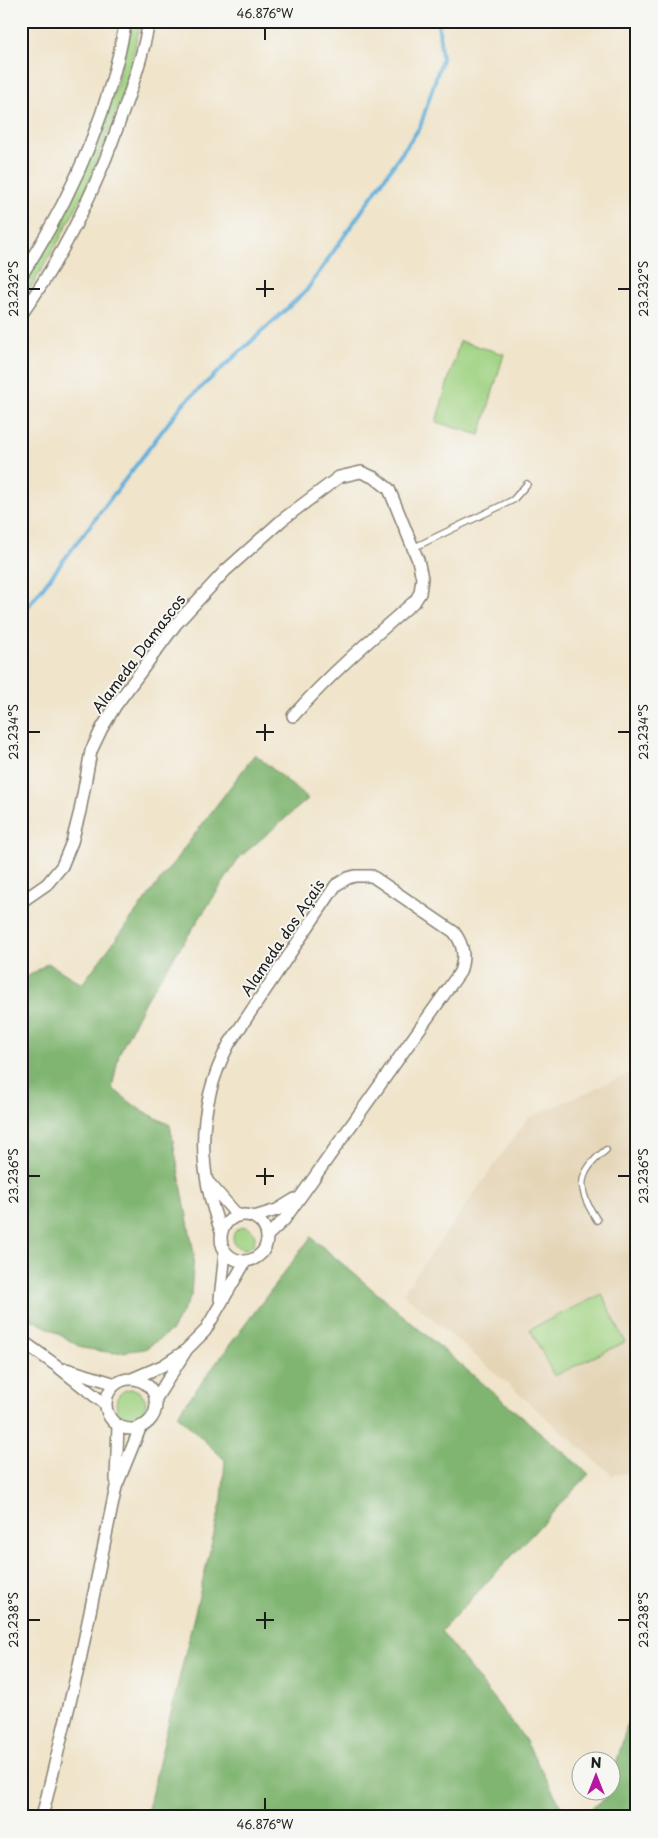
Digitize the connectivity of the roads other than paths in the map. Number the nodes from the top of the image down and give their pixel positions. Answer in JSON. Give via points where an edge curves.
{"nodes":[{"id":1,"x":126,"y":21,"type":"edge"},
{"id":2,"x":149,"y":21,"type":"edge"},
{"id":3,"x":633,"y":21,"type":"edge"},
{"id":4,"x":637,"y":26,"type":"edge"},
{"id":5,"x":21,"y":276,"type":"edge"},
{"id":6,"x":21,"y":315,"type":"edge"},
{"id":7,"x":527,"y":484,"type":"dead end"},
{"id":8,"x":413,"y":548,"type":"junction"},
{"id":9,"x":293,"y":716,"type":"dead end"},
{"id":10,"x":21,"y":902,"type":"edge"},
{"id":11,"x":606,"y":1150,"type":"dead end"},
{"id":12,"x":207,"y":1182,"type":"junction"},
{"id":13,"x":298,"y":1197,"type":"junction"},
{"id":14,"x":238,"y":1216,"type":"junction"},
{"id":15,"x":254,"y":1217,"type":"junction"},
{"id":16,"x":597,"y":1220,"type":"dead end"},
{"id":17,"x":221,"y":1231,"type":"junction"},
{"id":18,"x":267,"y":1236,"type":"junction"},
{"id":19,"x":225,"y":1252,"type":"junction"},
{"id":20,"x":245,"y":1262,"type":"junction"},
{"id":21,"x":220,"y":1303,"type":"junction"},
{"id":22,"x":21,"y":1340,"type":"edge"},
{"id":23,"x":187,"y":1350,"type":"junction"},
{"id":24,"x":57,"y":1366,"type":"junction"},
{"id":25,"x":132,"y":1379,"type":"junction"},
{"id":26,"x":116,"y":1384,"type":"junction"},
{"id":27,"x":155,"y":1400,"type":"junction"},
{"id":28,"x":106,"y":1405,"type":"junction"},
{"id":29,"x":118,"y":1425,"type":"junction"},
{"id":30,"x":141,"y":1426,"type":"junction"},
{"id":31,"x":116,"y":1487,"type":"junction"},
{"id":32,"x":42,"y":1817,"type":"edge"}],
"edges":[{"from":1,"to":5,"type":"street","via":[[108,96],[94,134],[62,207]]},
{"from":2,"to":6,"type":"street","via":[[126,105],[102,172],[63,249]]},
{"from":3,"to":4,"type":"street"},
{"from":7,"to":8,"type":"lane","via":[[513,500]]},
{"from":8,"to":9,"type":"street","name":"Alameda Damascos","via":[[422,578],[415,601],[357,651]]},
{"from":8,"to":10,"type":"street","name":"Alameda Damascos","via":[[389,489],[361,472],[339,477],[275,526],[225,571],[176,624],[116,705],[92,751],[74,834],[62,866],[47,884]]},
{"from":11,"to":16,"type":"lane","via":[[585,1172],[582,1189],[586,1204]]},
{"from":12,"to":13,"type":"street","name":"Alameda dos Açais","via":[[204,1114],[213,1078],[229,1044],[336,885],[355,876],[372,876],[454,932],[463,951],[462,965]]},
{"from":12,"to":14,"type":"street"},
{"from":12,"to":17,"type":"street","name":"Alameda dos Açais"},
{"from":13,"to":15,"type":"street","via":[[277,1210]]},
{"from":13,"to":18,"type":"street","name":"Alameda dos Açais","via":[[284,1220]]},
{"from":14,"to":15,"type":"street"},
{"from":14,"to":17,"type":"street","via":[[225,1224]]},
{"from":15,"to":18,"type":"street"},
{"from":17,"to":19,"type":"street"},
{"from":18,"to":20,"type":"street","via":[[264,1251]]},
{"from":19,"to":20,"type":"street","via":[[230,1258]]},
{"from":19,"to":21,"type":"street"},
{"from":20,"to":21,"type":"street"},
{"from":21,"to":23,"type":"street","via":[[204,1331]]},
{"from":22,"to":24,"type":"street"},
{"from":23,"to":25,"type":"street"},
{"from":23,"to":27,"type":"street"},
{"from":24,"to":26,"type":"street"},
{"from":24,"to":28,"type":"street"},
{"from":25,"to":26,"type":"street"},
{"from":25,"to":27,"type":"street","via":[[147,1385]]},
{"from":26,"to":28,"type":"street","via":[[106,1397]]},
{"from":27,"to":30,"type":"street","via":[[153,1416]]},
{"from":28,"to":29,"type":"street"},
{"from":29,"to":30,"type":"street","via":[[133,1429]]},
{"from":29,"to":31,"type":"street"},
{"from":30,"to":31,"type":"street"},
{"from":31,"to":32,"type":"street","via":[[79,1665]]}]}
